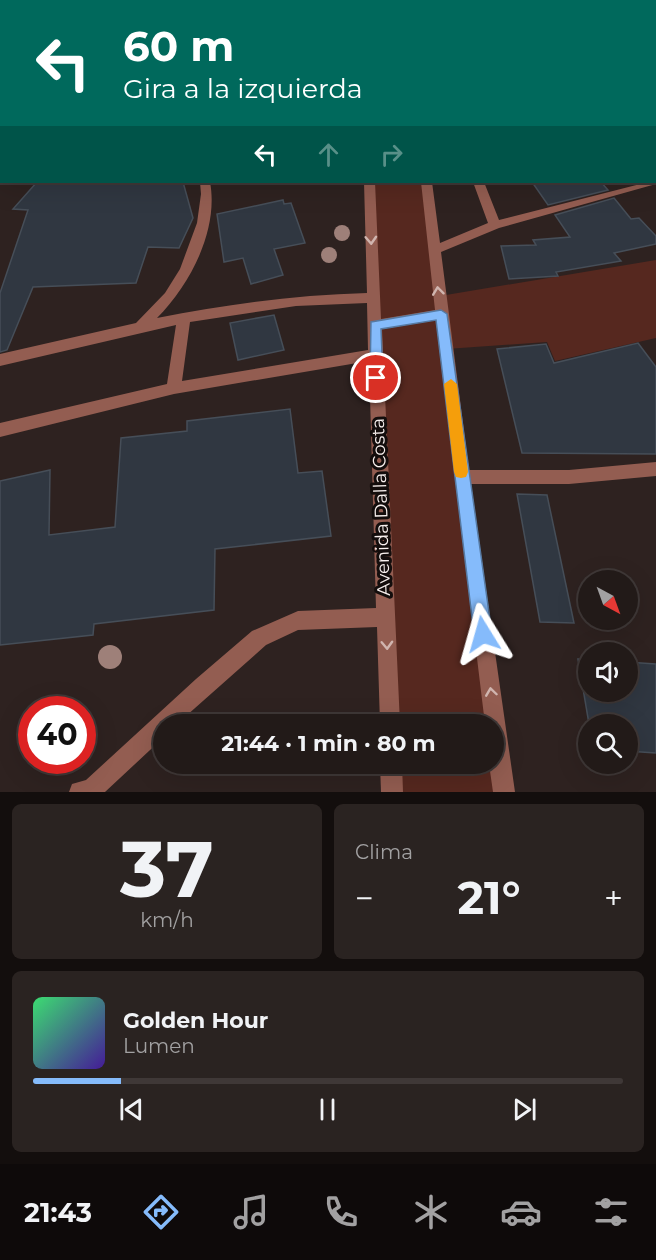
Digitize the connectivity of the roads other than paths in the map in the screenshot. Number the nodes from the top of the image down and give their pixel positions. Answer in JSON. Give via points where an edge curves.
{"nodes":[{"id":1,"x":205,"y":183,"type":"edge"},
{"id":2,"x":369,"y":183,"type":"edge"},
{"id":3,"x":426,"y":183,"type":"edge"},
{"id":4,"x":478,"y":183,"type":"edge"},
{"id":5,"x":649,"y":183,"type":"edge"},
{"id":6,"x":495,"y":225,"type":"junction"},
{"id":7,"x":435,"y":250,"type":"junction"},
{"id":8,"x":374,"y":298,"type":"junction"},
{"id":9,"x":441,"y":314,"type":"junction"},
{"id":10,"x":183,"y":320,"type":"junction"},
{"id":11,"x":375,"y":325,"type":"junction"},
{"id":12,"x":141,"y":326,"type":"junction"},
{"id":13,"x":375,"y":354,"type":"junction"},
{"id":14,"x":0,"y":360,"type":"edge"},
{"id":15,"x":174,"y":388,"type":"junction"},
{"id":16,"x":0,"y":430,"type":"edge"},
{"id":17,"x":656,"y":469,"type":"edge"},
{"id":18,"x":462,"y":477,"type":"junction"},
{"id":19,"x":386,"y":617,"type":"junction"},
{"id":20,"x":390,"y":714,"type":"edge"},
{"id":21,"x":391,"y":774,"type":"edge"},
{"id":22,"x":80,"y":792,"type":"edge"},
{"id":23,"x":392,"y":792,"type":"edge"},
{"id":24,"x":504,"y":792,"type":"edge"}],
"edges":[{"from":1,"to":12,"type":"street","via":[[204,218],[192,254],[174,291]]},
{"from":2,"to":8,"type":"street","name":"Avenida Dalla Costa","one_way":true},
{"from":3,"to":7,"type":"street"},
{"from":4,"to":6,"type":"street"},
{"from":5,"to":6,"type":"street"},
{"from":6,"to":7,"type":"street"},
{"from":9,"to":7,"type":"street","one_way":true},
{"from":8,"to":10,"type":"street","via":[[298,301]]},
{"from":8,"to":11,"type":"street","name":"Avenida Dalla Costa"},
{"from":9,"to":11,"type":"street"},
{"from":9,"to":18,"type":"street"},
{"from":10,"to":12,"type":"street"},
{"from":10,"to":15,"type":"street"},
{"from":11,"to":13,"type":"street","name":"Avenida Dalla Costa"},
{"from":12,"to":14,"type":"street"},
{"from":13,"to":15,"type":"street"},
{"from":13,"to":19,"type":"street","name":"Avenida Dalla Costa"},
{"from":15,"to":16,"type":"street"},
{"from":17,"to":18,"type":"street","via":[[569,477]]},
{"from":24,"to":18,"type":"street","one_way":true},
{"from":19,"to":20,"type":"street","name":"Avenida Dalla Costa","one_way":true},
{"from":19,"to":22,"type":"street","via":[[298,621],[259,638],[92,790]]},
{"from":21,"to":23,"type":"street"}]}
